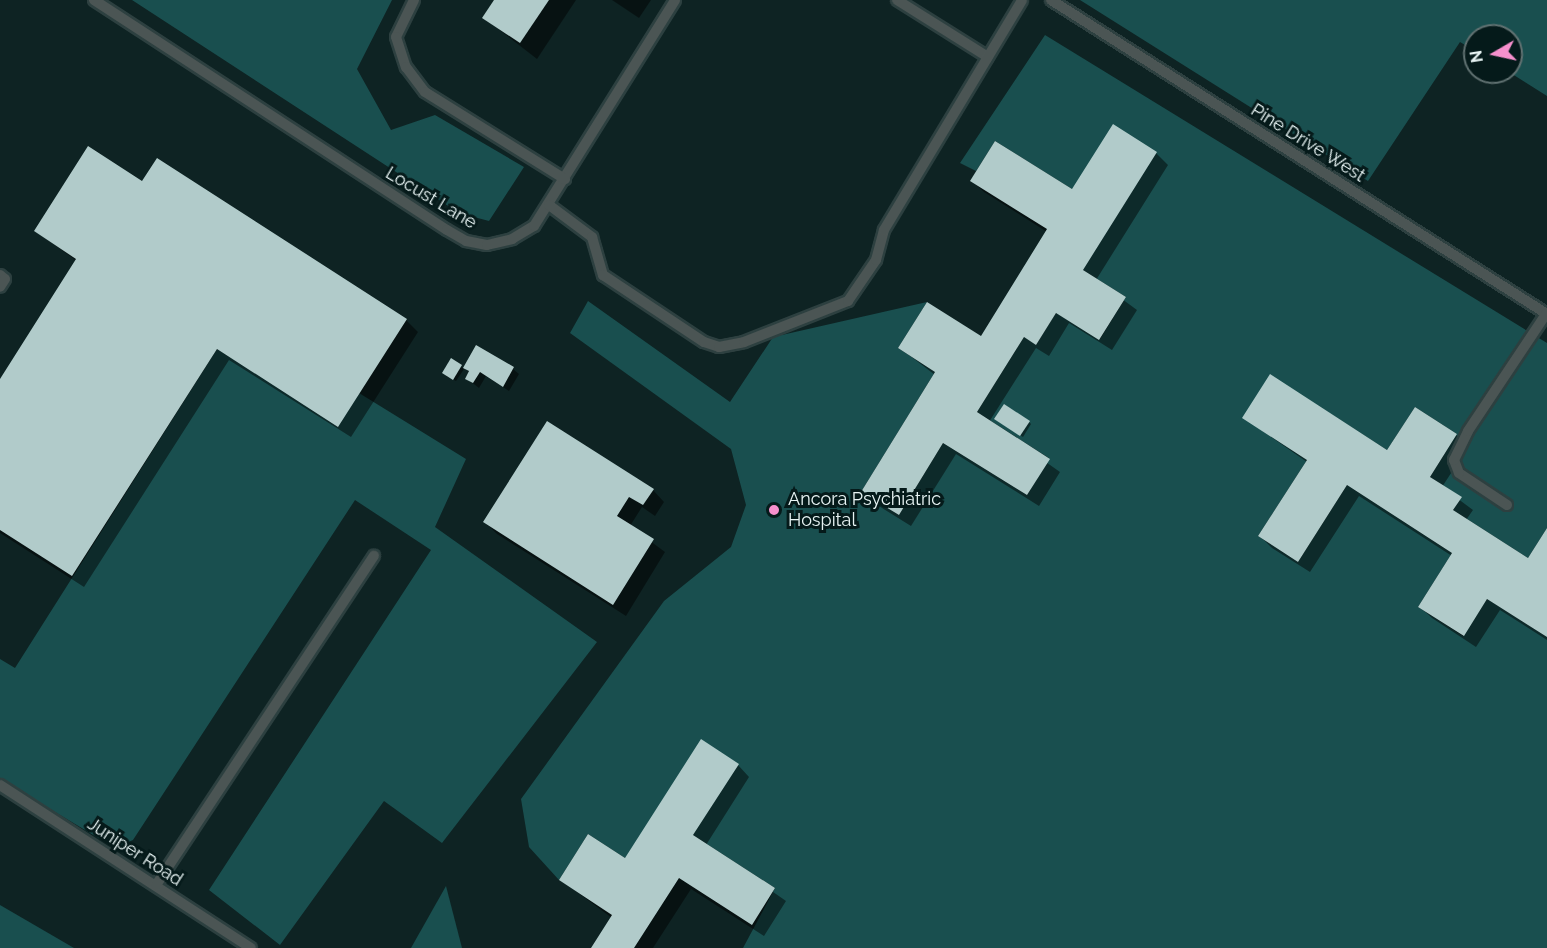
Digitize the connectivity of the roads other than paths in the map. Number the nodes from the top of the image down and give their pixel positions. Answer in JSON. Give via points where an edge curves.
{"nodes":[{"id":1,"x":94,"y":0,"type":"edge"},
{"id":2,"x":414,"y":0,"type":"edge"},
{"id":3,"x":675,"y":0,"type":"edge"},
{"id":4,"x":897,"y":0,"type":"edge"},
{"id":5,"x":1022,"y":0,"type":"edge"},
{"id":6,"x":1051,"y":0,"type":"edge"},
{"id":7,"x":988,"y":57,"type":"junction"},
{"id":8,"x":565,"y":179,"type":"junction"},
{"id":9,"x":549,"y":205,"type":"junction"},
{"id":10,"x":0,"y":276,"type":"edge"},
{"id":11,"x":0,"y":286,"type":"edge"},
{"id":12,"x":1546,"y":314,"type":"edge"},
{"id":13,"x":1507,"y":505,"type":"dead end"},
{"id":14,"x":374,"y":556,"type":"dead end"},
{"id":15,"x":0,"y":785,"type":"edge"},
{"id":16,"x":156,"y":885,"type":"junction"},
{"id":17,"x":251,"y":948,"type":"edge"}],
"edges":[{"from":1,"to":9,"type":"lane","name":"Locust Lane","via":[[466,241],[487,245],[512,239],[534,225]]},
{"from":2,"to":8,"type":"lane","via":[[396,37],[406,68],[426,92]]},
{"from":3,"to":8,"type":"lane","name":"Locust Lane"},
{"from":4,"to":7,"type":"lane"},
{"from":5,"to":7,"type":"lane"},
{"from":6,"to":12,"type":"lane","name":"Pine Drive West"},
{"from":7,"to":9,"type":"lane","via":[[884,230],[876,260],[848,301],[744,342],[719,347],[704,342],[603,275],[592,237]]},
{"from":8,"to":9,"type":"lane","name":"Locust Lane"},
{"from":10,"to":11,"type":"lane","via":[[5,279]]},
{"from":12,"to":13,"type":"lane","via":[[1468,431],[1454,460],[1459,473]]},
{"from":14,"to":16,"type":"lane"},
{"from":15,"to":16,"type":"lane","name":"Juniper Road"},
{"from":16,"to":17,"type":"lane","name":"Juniper Road"}]}
